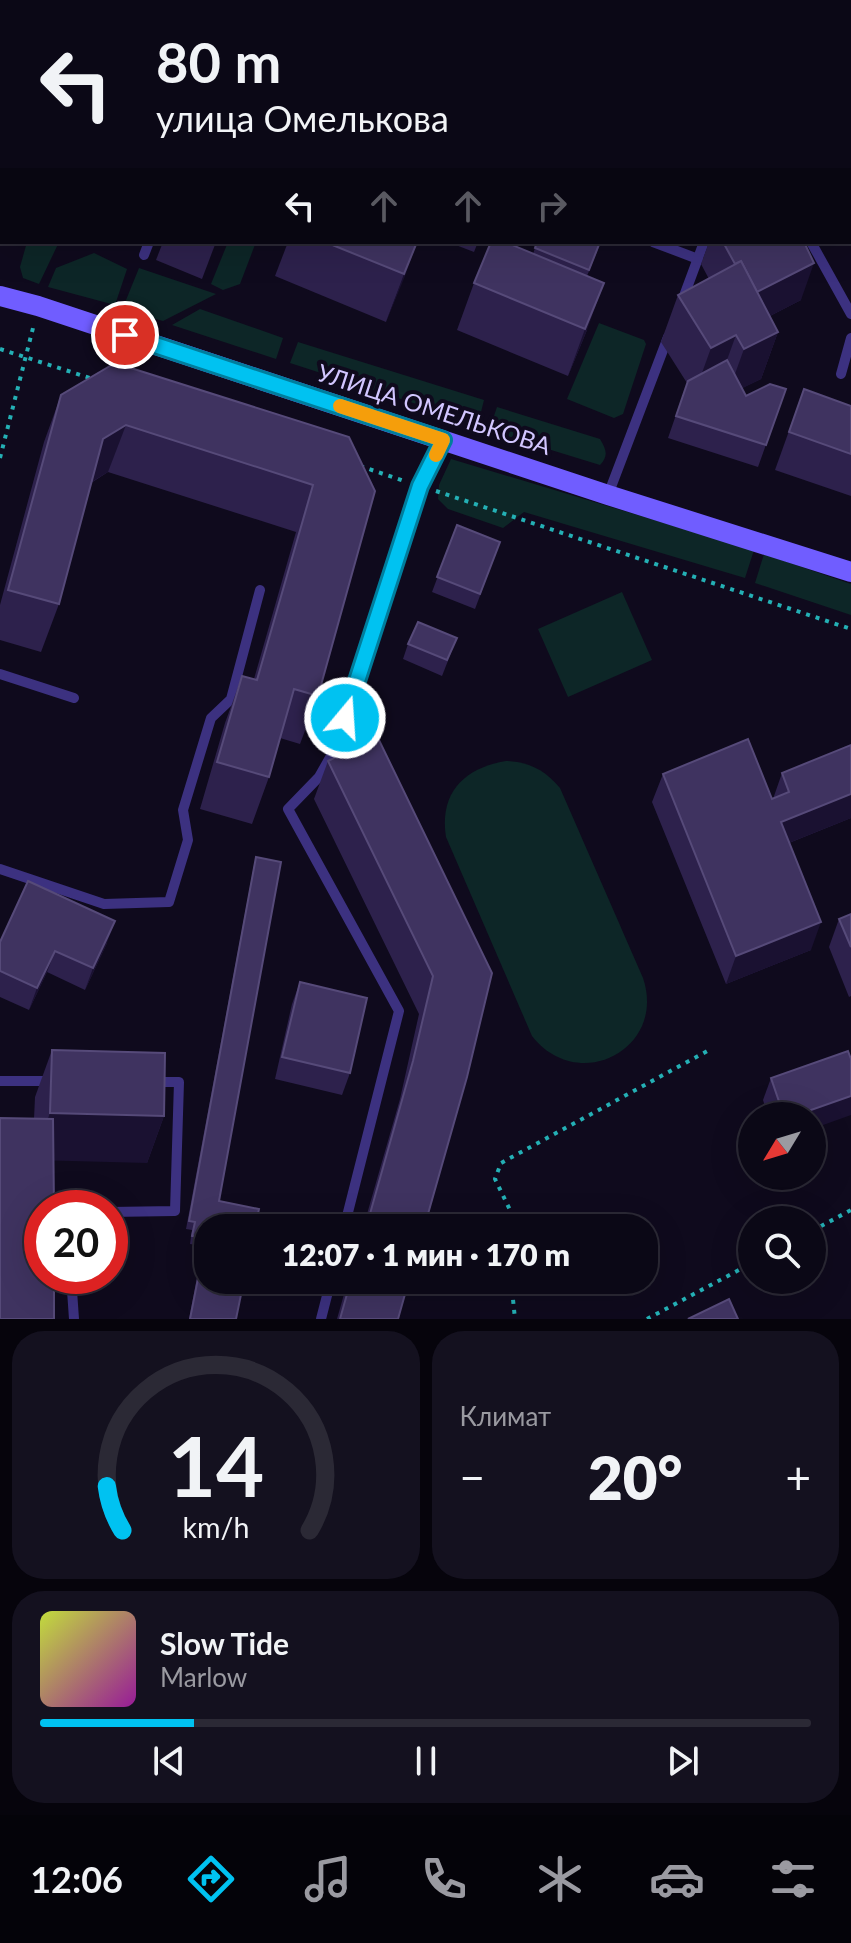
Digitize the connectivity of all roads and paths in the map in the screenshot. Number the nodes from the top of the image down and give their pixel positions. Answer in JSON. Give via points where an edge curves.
{"nodes":[{"id":1,"x":148,"y":244,"type":"edge"},
{"id":2,"x":658,"y":244,"type":"edge"},
{"id":3,"x":703,"y":244,"type":"edge"},
{"id":4,"x":812,"y":244,"type":"edge"},
{"id":5,"x":144,"y":255,"type":"dead end"},
{"id":6,"x":698,"y":259,"type":"junction"},
{"id":7,"x":0,"y":296,"type":"edge"},
{"id":8,"x":38,"y":306,"type":"junction"},
{"id":9,"x":851,"y":314,"type":"edge"},
{"id":10,"x":675,"y":318,"type":"dead end"},
{"id":11,"x":669,"y":333,"type":"dead end"},
{"id":12,"x":851,"y":338,"type":"edge"},
{"id":13,"x":841,"y":374,"type":"dead end"},
{"id":14,"x":443,"y":440,"type":"junction"},
{"id":15,"x":0,"y":458,"type":"edge"},
{"id":16,"x":608,"y":495,"type":"junction"},
{"id":17,"x":851,"y":572,"type":"edge"},
{"id":18,"x":260,"y":590,"type":"dead end"},
{"id":19,"x":0,"y":674,"type":"edge"},
{"id":20,"x":74,"y":698,"type":"dead end"},
{"id":21,"x":0,"y":869,"type":"edge"},
{"id":22,"x":711,"y":1049,"type":"dead end"},
{"id":23,"x":0,"y":1081,"type":"edge"},
{"id":24,"x":60,"y":1081,"type":"edge"},
{"id":25,"x":134,"y":1081,"type":"edge"},
{"id":26,"x":851,"y":1210,"type":"edge"},
{"id":27,"x":128,"y":1212,"type":"edge"},
{"id":28,"x":348,"y":1214,"type":"edge"},
{"id":29,"x":511,"y":1214,"type":"edge"},
{"id":30,"x":826,"y":1223,"type":"edge"},
{"id":31,"x":738,"y":1270,"type":"edge"},
{"id":32,"x":72,"y":1294,"type":"edge"},
{"id":33,"x":327,"y":1294,"type":"edge"},
{"id":34,"x":512,"y":1294,"type":"edge"},
{"id":35,"x":74,"y":1319,"type":"edge"},
{"id":36,"x":321,"y":1319,"type":"edge"},
{"id":37,"x":515,"y":1319,"type":"edge"},
{"id":38,"x":647,"y":1319,"type":"edge"}],
"edges":[{"from":1,"to":5,"type":"lane"},
{"from":2,"to":6,"type":"lane"},
{"from":3,"to":6,"type":"lane"},
{"from":4,"to":9,"type":"lane"},
{"from":6,"to":10,"type":"lane"},
{"from":7,"to":8,"type":"street","name":"УЛИЦА ОМЕЛЬКОВА"},
{"from":8,"to":14,"type":"street","name":"УЛИЦА ОМЕЛЬКОВА"},
{"from":8,"to":15,"type":"path"},
{"from":11,"to":16,"type":"lane"},
{"from":12,"to":13,"type":"lane"},
{"from":14,"to":16,"type":"street","name":"УЛИЦА ОМЕЛЬКОВА"},
{"from":14,"to":28,"type":"lane","via":[[420,486],[336,747],[319,777],[288,809],[399,1011]]},
{"from":16,"to":17,"type":"street","name":"УЛИЦА ОМЕЛЬКОВА"},
{"from":18,"to":21,"type":"lane","via":[[231,699],[211,718],[183,810],[188,840],[169,902],[104,904]]},
{"from":19,"to":20,"type":"lane"},
{"from":22,"to":29,"type":"path","via":[[501,1163],[495,1179]]},
{"from":23,"to":24,"type":"lane"},
{"from":25,"to":27,"type":"lane","via":[[179,1082],[175,1211]]},
{"from":26,"to":30,"type":"path"},
{"from":31,"to":38,"type":"path"},
{"from":32,"to":35,"type":"lane"},
{"from":33,"to":36,"type":"lane"},
{"from":34,"to":37,"type":"path"}]}
